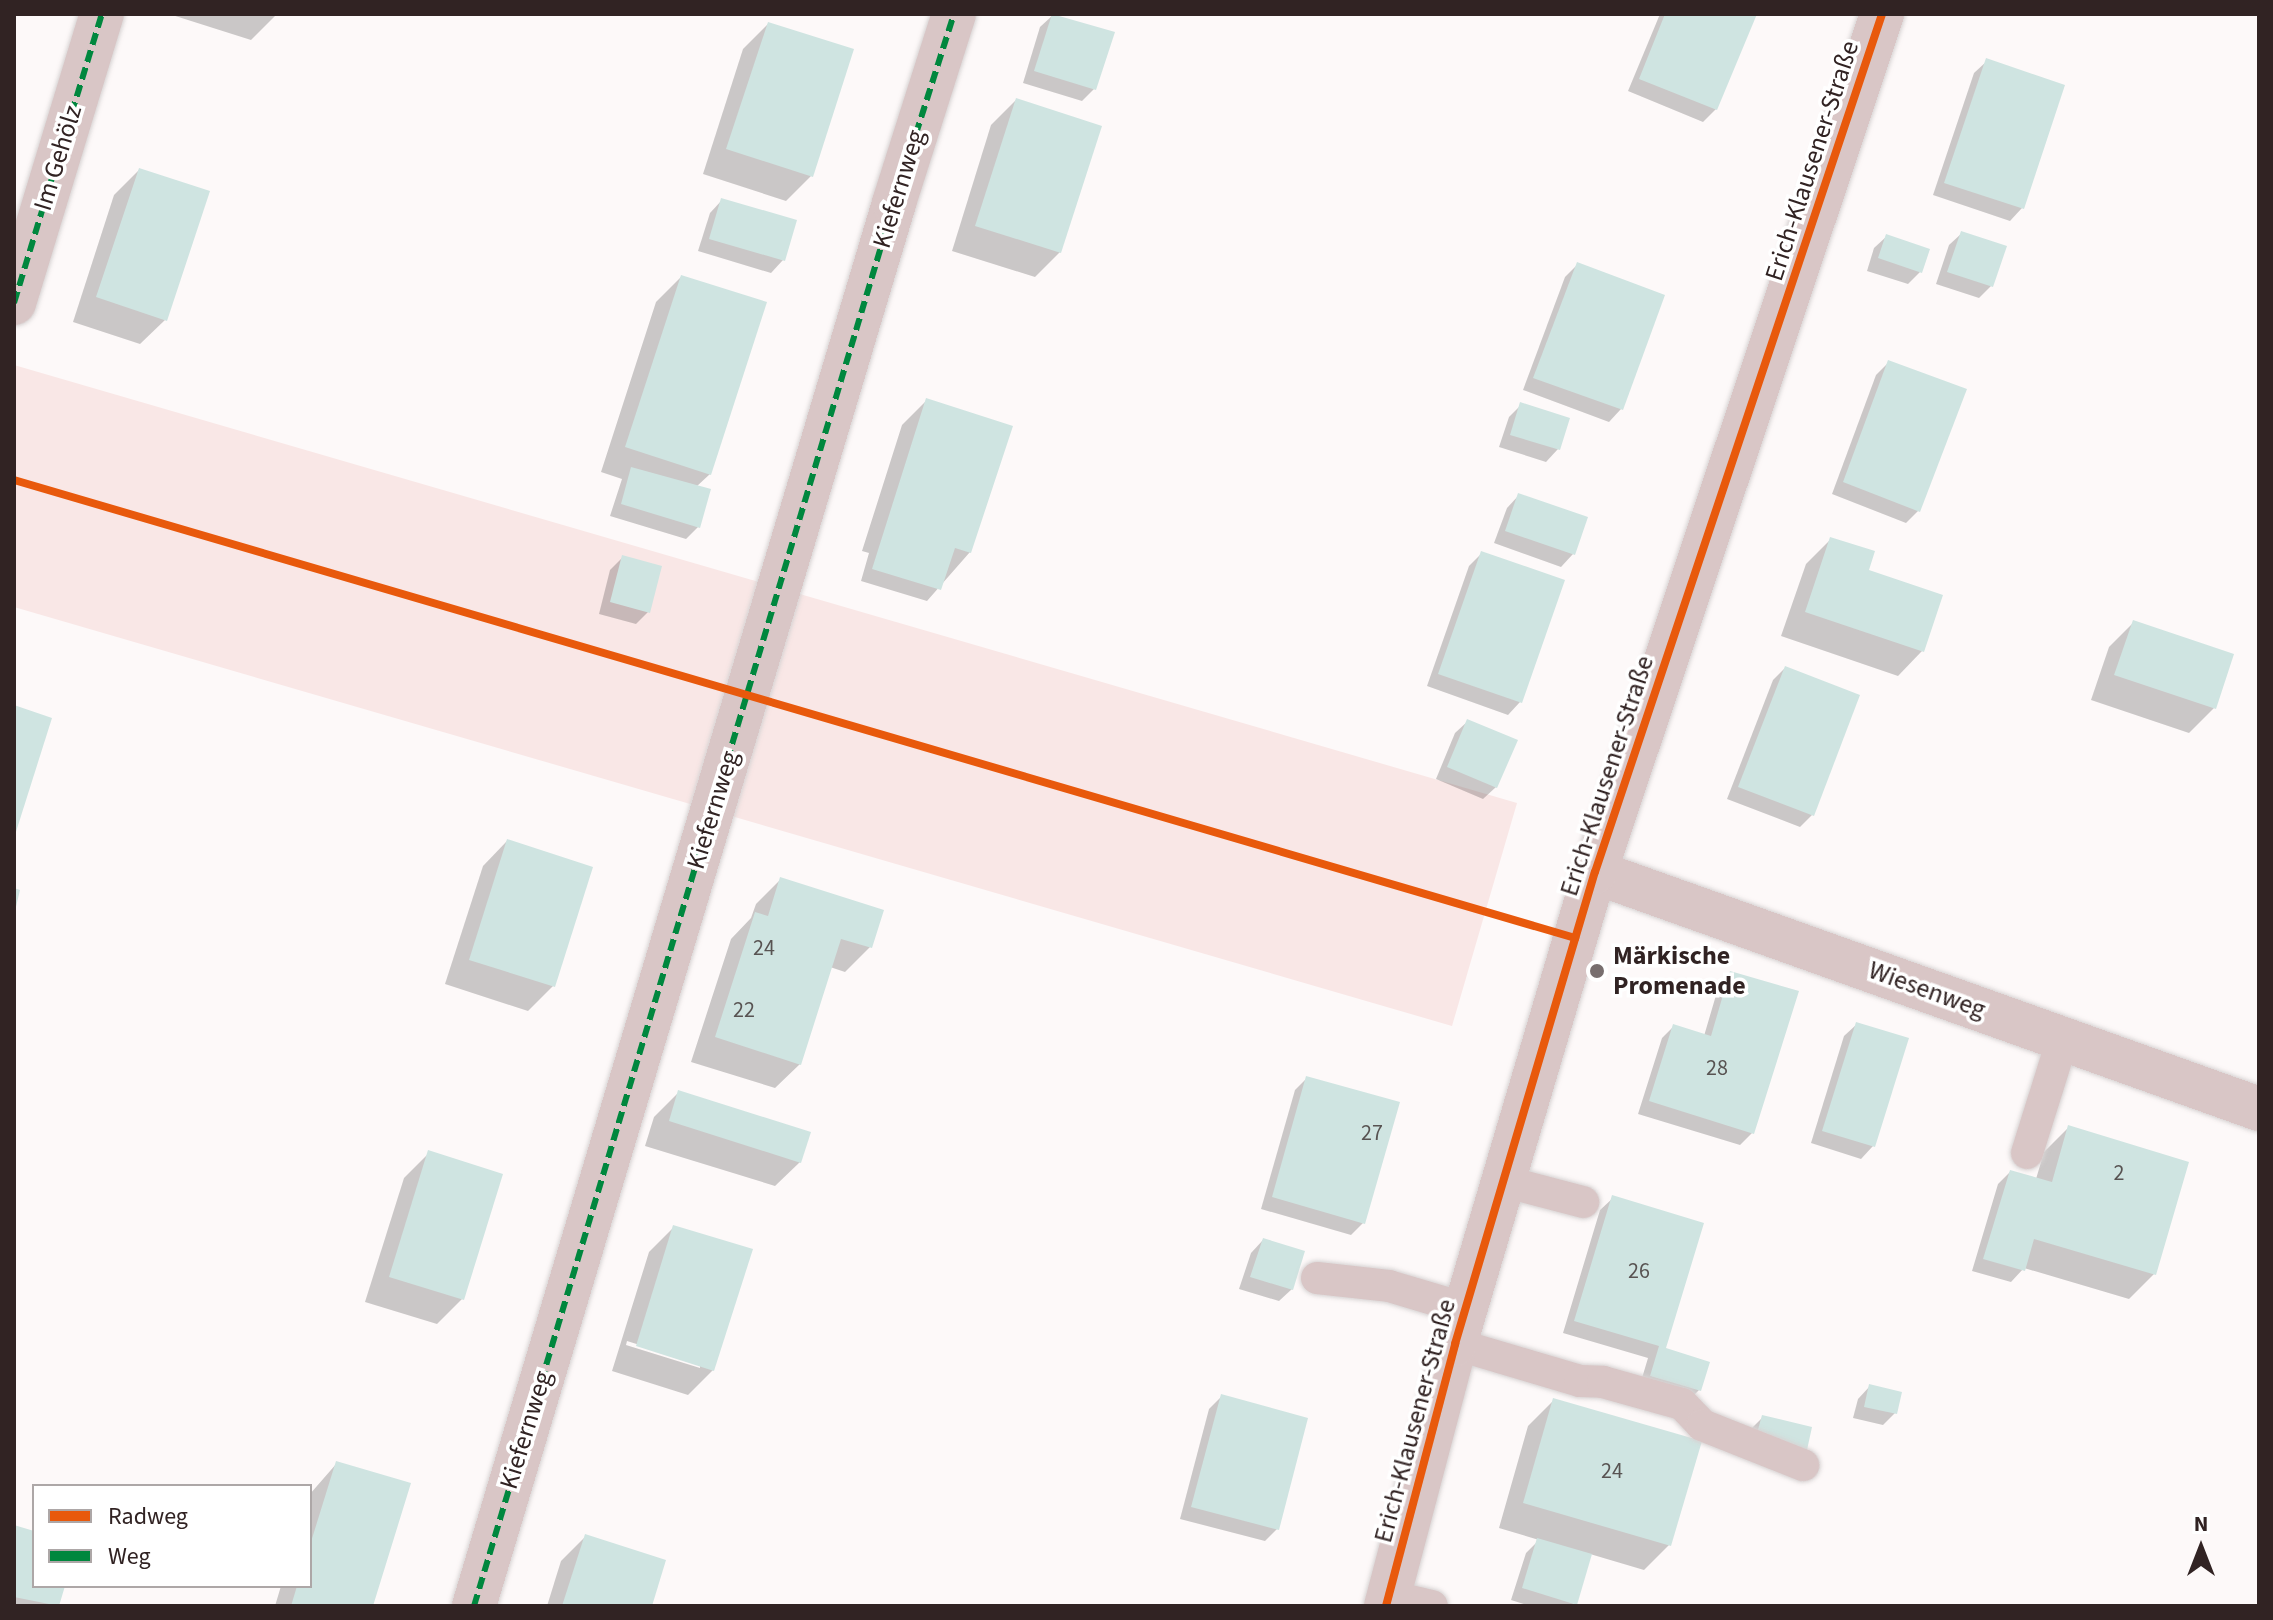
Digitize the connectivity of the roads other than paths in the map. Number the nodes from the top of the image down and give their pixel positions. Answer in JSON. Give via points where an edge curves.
{"nodes":[{"id":1,"x":102,"y":14,"type":"edge"},
{"id":2,"x":954,"y":14,"type":"edge"},
{"id":3,"x":1882,"y":14,"type":"edge"},
{"id":4,"x":14,"y":303,"type":"edge"},
{"id":5,"x":1595,"y":872,"type":"junction"},
{"id":6,"x":2063,"y":1038,"type":"junction"},
{"id":7,"x":2259,"y":1109,"type":"edge"},
{"id":8,"x":2027,"y":1153,"type":"dead end"},
{"id":9,"x":1503,"y":1181,"type":"junction"},
{"id":10,"x":1583,"y":1202,"type":"dead end"},
{"id":11,"x":1317,"y":1278,"type":"dead end"},
{"id":12,"x":1461,"y":1326,"type":"junction"},
{"id":13,"x":1803,"y":1465,"type":"dead end"},
{"id":14,"x":1388,"y":1601,"type":"edge"},
{"id":15,"x":474,"y":1606,"type":"edge"},
{"id":16,"x":1432,"y":1606,"type":"edge"}],
"edges":[{"from":1,"to":4,"type":"street","name":"Im Gehölz"},
{"from":2,"to":15,"type":"street","name":"Kiefernweg"},
{"from":3,"to":5,"type":"street","name":"Erich-Klausener-Straße"},
{"from":5,"to":6,"type":"street","name":"Wiesenweg"},
{"from":5,"to":9,"type":"street","name":"Erich-Klausener-Straße"},
{"from":6,"to":7,"type":"street","name":"Wiesenweg"},
{"from":6,"to":8,"type":"lane"},
{"from":9,"to":10,"type":"lane"},
{"from":9,"to":12,"type":"street","name":"Erich-Klausener-Straße"},
{"from":11,"to":12,"type":"lane","via":[[1389,1286]]},
{"from":12,"to":13,"type":"lane","via":[[1580,1381],[1603,1382],[1682,1404],[1702,1425]]},
{"from":12,"to":14,"type":"street","name":"Erich-Klausener-Straße"},
{"from":14,"to":16,"type":"lane"}]}
